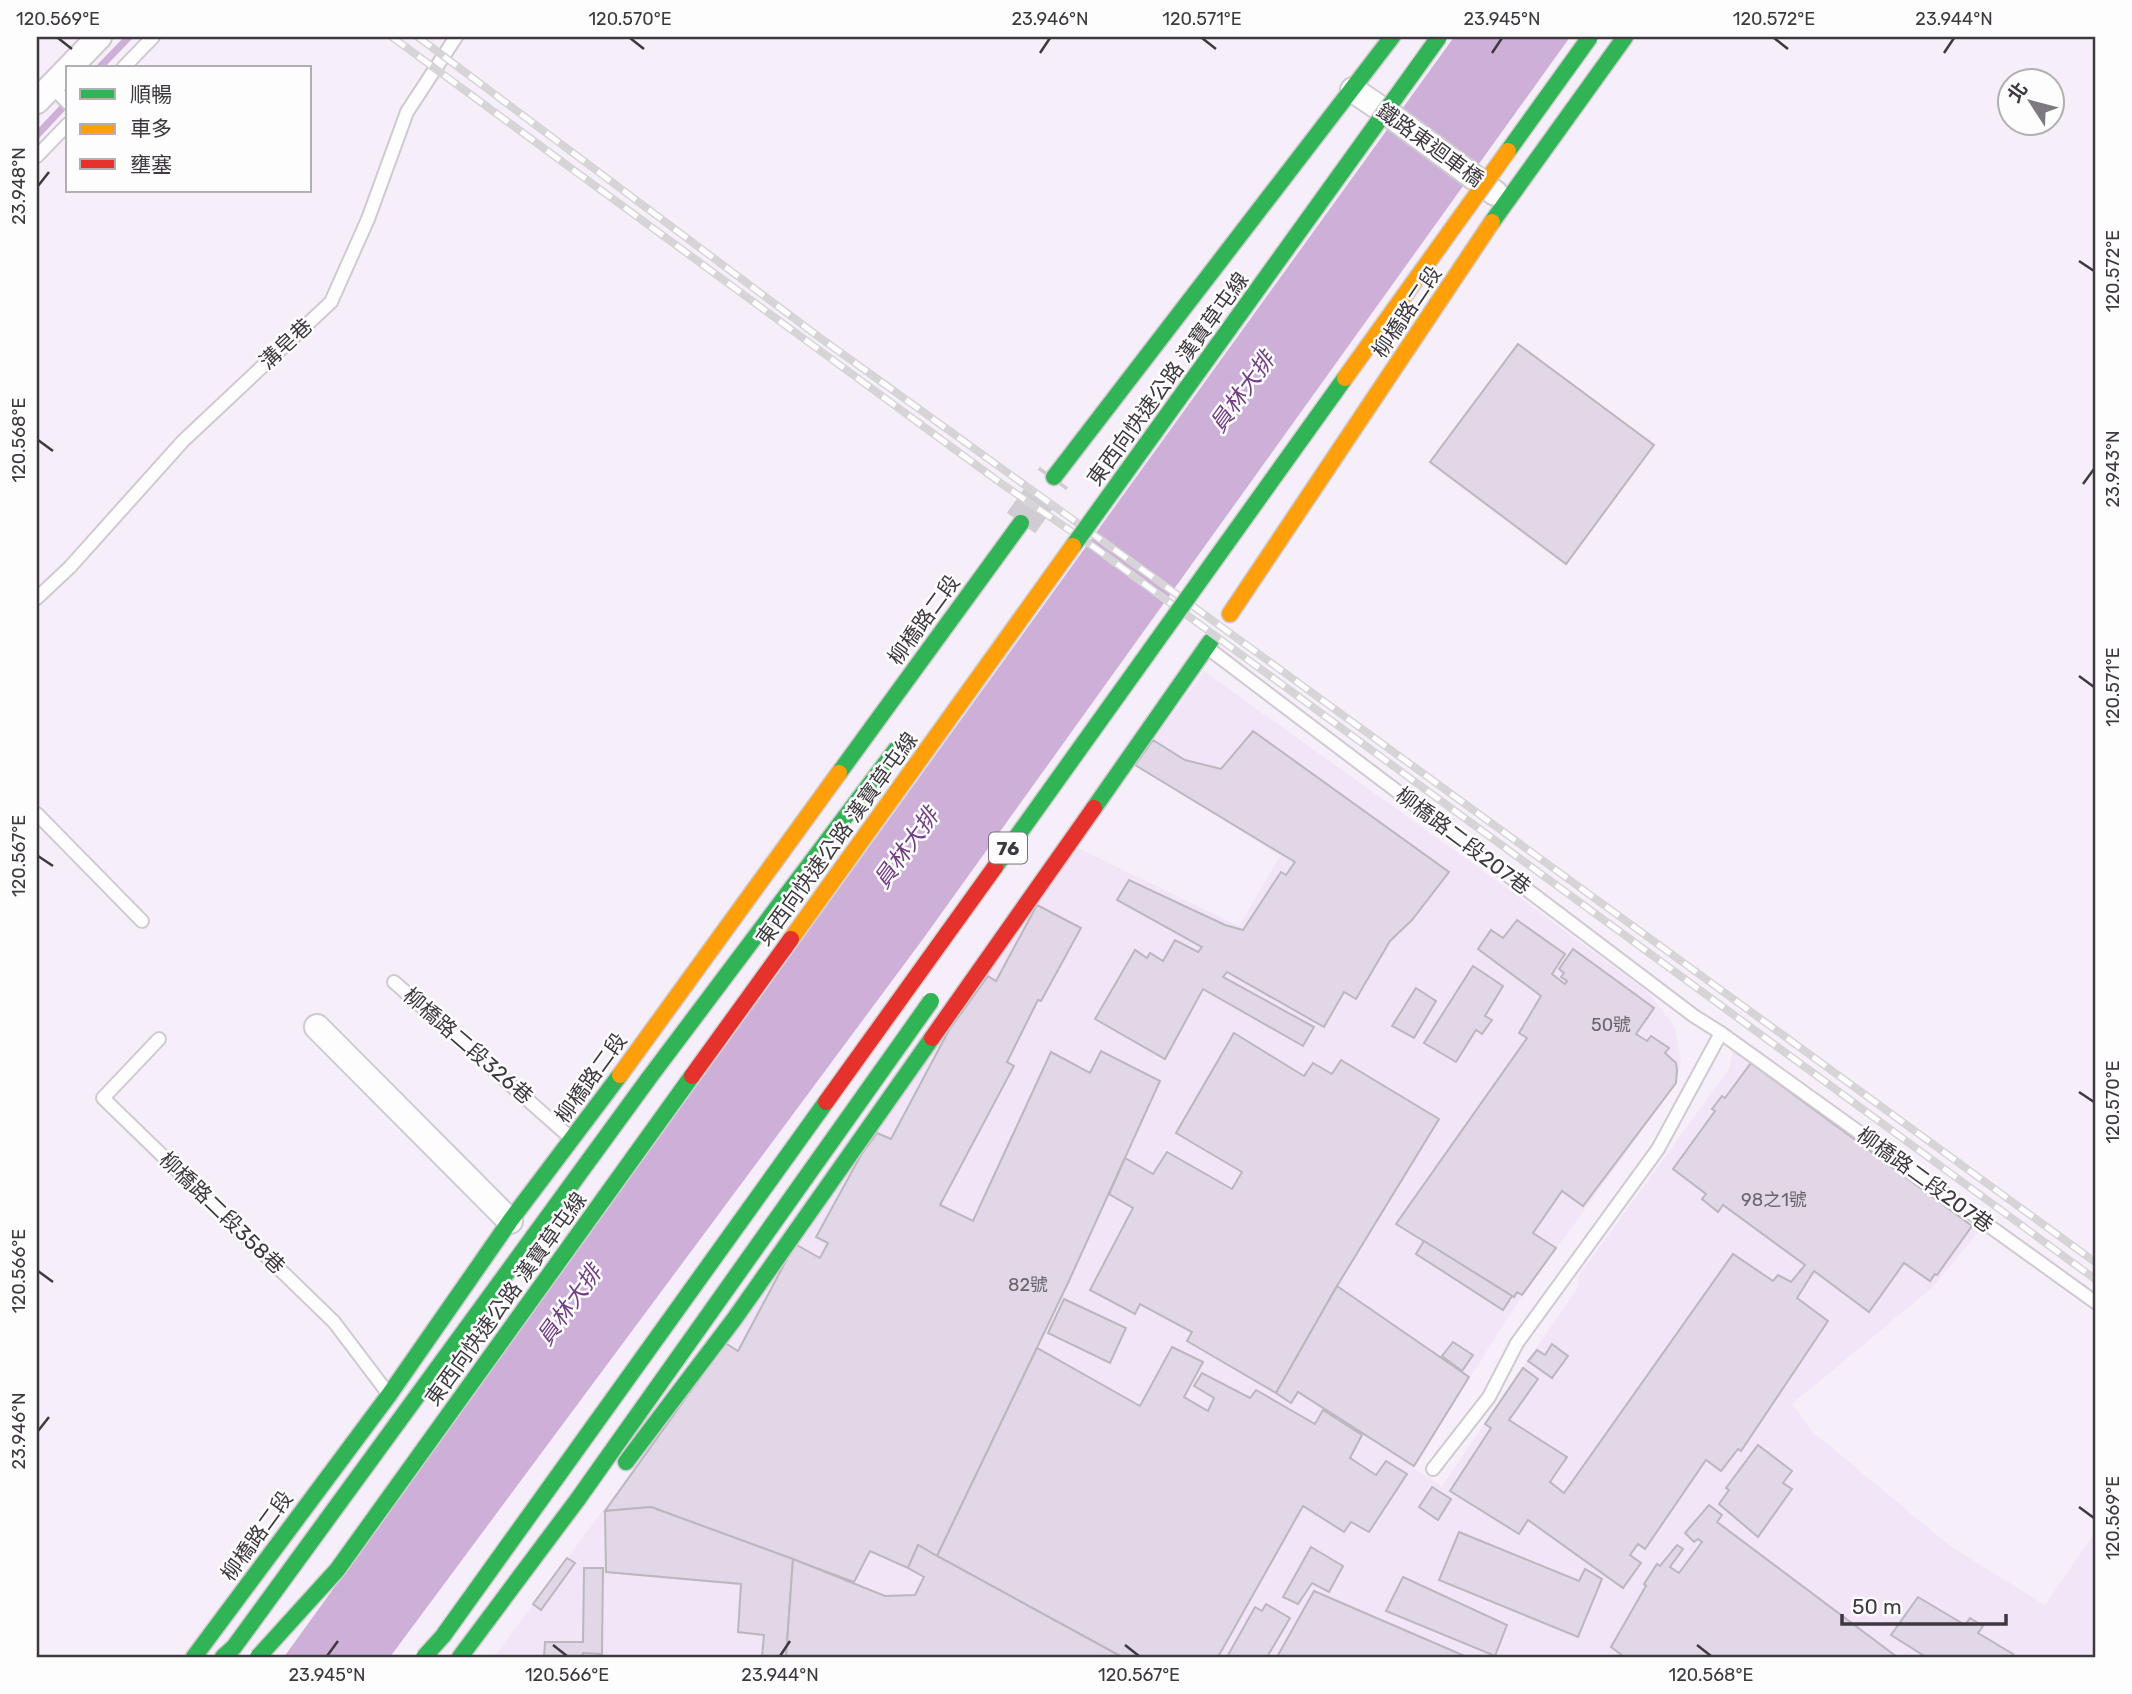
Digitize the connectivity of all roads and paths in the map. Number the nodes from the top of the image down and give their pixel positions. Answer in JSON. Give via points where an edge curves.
{"nodes":[{"id":1,"x":99,"y":37,"type":"edge"},
{"id":2,"x":153,"y":37,"type":"edge"},
{"id":3,"x":455,"y":37,"type":"edge"},
{"id":4,"x":1392,"y":37,"type":"edge"},
{"id":5,"x":1439,"y":37,"type":"edge"},
{"id":6,"x":1590,"y":37,"type":"edge"},
{"id":7,"x":1625,"y":37,"type":"edge"},
{"id":8,"x":76,"y":66,"type":"edge"},
{"id":9,"x":124,"y":66,"type":"edge"},
{"id":10,"x":66,"y":79,"type":"edge"},
{"id":11,"x":1353,"y":90,"type":"junction"},
{"id":12,"x":52,"y":97,"type":"edge"},
{"id":13,"x":66,"y":126,"type":"edge"},
{"id":14,"x":37,"y":156,"type":"edge"},
{"id":15,"x":1473,"y":190,"type":"junction"},
{"id":16,"x":1506,"y":201,"type":"junction"},
{"id":17,"x":1319,"y":206,"type":"junction"},
{"id":18,"x":1165,"y":391,"type":"dead end"},
{"id":19,"x":1306,"y":472,"type":"dead end"},
{"id":20,"x":1054,"y":477,"type":"tunnel mouth"},
{"id":21,"x":1021,"y":523,"type":"tunnel mouth"},
{"id":22,"x":37,"y":598,"type":"edge"},
{"id":23,"x":1230,"y":614,"type":"dead end"},
{"id":24,"x":1208,"y":645,"type":"joint"},
{"id":25,"x":907,"y":735,"type":"dead end"},
{"id":26,"x":37,"y":814,"type":"edge"},
{"id":27,"x":142,"y":921,"type":"dead end"},
{"id":28,"x":394,"y":982,"type":"dead end"},
{"id":29,"x":942,"y":985,"type":"dead end"},
{"id":30,"x":317,"y":1027,"type":"dead end"},
{"id":31,"x":1721,"y":1033,"type":"junction"},
{"id":32,"x":159,"y":1039,"type":"dead end"},
{"id":33,"x":573,"y":1139,"type":"junction"},
{"id":34,"x":510,"y":1221,"type":"junction"},
{"id":35,"x":2095,"y":1303,"type":"edge"},
{"id":36,"x":389,"y":1395,"type":"junction"},
{"id":37,"x":1433,"y":1469,"type":"dead end"},
{"id":38,"x":617,"y":1474,"type":"dead end"},
{"id":39,"x":550,"y":1563,"type":"dead end"},
{"id":40,"x":194,"y":1657,"type":"edge"},
{"id":41,"x":223,"y":1657,"type":"edge"},
{"id":42,"x":258,"y":1657,"type":"edge"},
{"id":43,"x":424,"y":1657,"type":"edge"},
{"id":44,"x":460,"y":1657,"type":"edge"},
{"id":45,"x":473,"y":1657,"type":"edge"}],
"edges":[{"from":1,"to":8,"type":"street"},
{"from":2,"to":9,"type":"lane"},
{"from":3,"to":22,"type":"lane","name":"溝皂巷","via":[[407,112],[368,219],[331,302],[183,441]]},
{"from":4,"to":11,"type":"main road"},
{"from":5,"to":17,"type":"main road","name":"東西向快速公路 漢寶草屯線","bridge":true},
{"from":6,"to":15,"type":"main road","number":"76","bridge":true},
{"from":7,"to":16,"type":"main road","name":"柳橋路二段"},
{"from":10,"to":12,"type":"street"},
{"from":11,"to":15,"type":"street","name":"鐵路東迴車橋","via":[[1393,117]]},
{"from":11,"to":20,"type":"main road"},
{"from":13,"to":14,"type":"lane"},
{"from":15,"to":16,"type":"street","name":"鐵路東迴車橋"},
{"from":15,"to":19,"type":"main road","bridge":true,"via":[[1451,263]]},
{"from":15,"to":43,"type":"main road","number":"76","bridge":true},
{"from":16,"to":23,"type":"main road","name":"柳橋路二段"},
{"from":17,"to":18,"type":"main road","bridge":true,"via":[[1247,280]]},
{"from":17,"to":42,"type":"main road","name":"東西向快速公路 漢寶草屯線","bridge":true,"via":[[337,1570]]},
{"from":21,"to":33,"type":"main road","name":"柳橋路二段"},
{"from":24,"to":31,"type":"lane","name":"柳橋路二段207巷"},
{"from":24,"to":38,"type":"main road","via":[[735,1318]]},
{"from":25,"to":41,"type":"main road","bridge":true},
{"from":26,"to":27,"type":"lane"},
{"from":28,"to":33,"type":"lane","name":"柳橋路二段326巷"},
{"from":29,"to":44,"type":"main road","bridge":true,"via":[[578,1499]]},
{"from":30,"to":34,"type":"street"},
{"from":31,"to":35,"type":"lane","name":"柳橋路二段207巷"},
{"from":31,"to":37,"type":"lane","via":[[1658,1149],[1517,1343],[1489,1397]]},
{"from":32,"to":36,"type":"lane","name":"柳橋路二段358巷","via":[[103,1098],[334,1322]]},
{"from":33,"to":34,"type":"main road","name":"柳橋路二段"},
{"from":34,"to":36,"type":"main road","name":"柳橋路二段"},
{"from":36,"to":40,"type":"main road","name":"柳橋路二段"},
{"from":39,"to":45,"type":"main road"}]}
